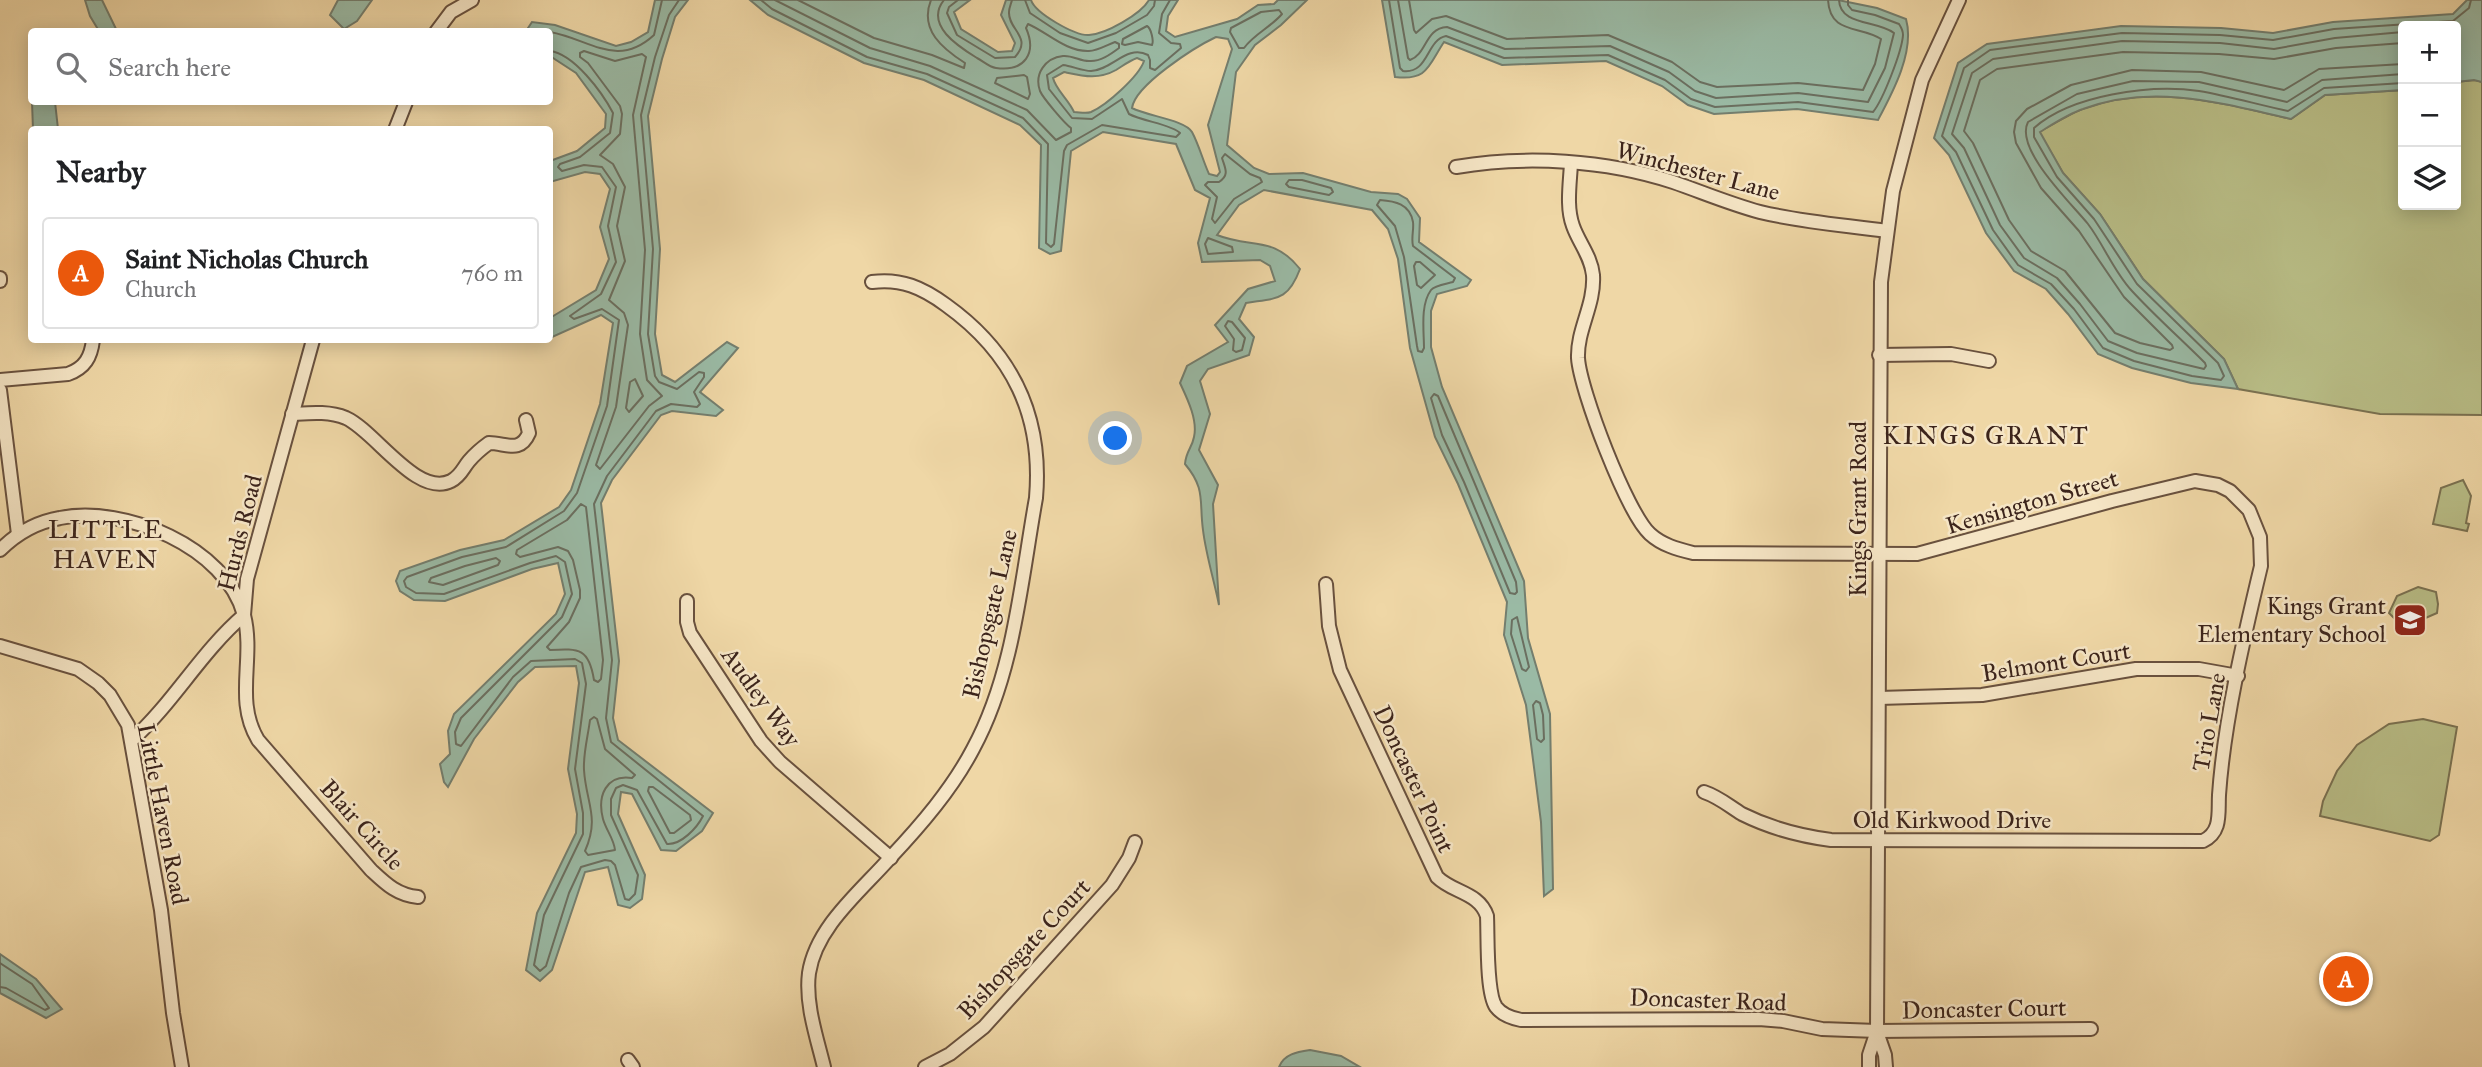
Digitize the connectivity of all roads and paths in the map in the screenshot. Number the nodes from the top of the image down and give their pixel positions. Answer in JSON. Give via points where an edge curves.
{"nodes":[{"id":1,"x":472,"y":0,"type":"edge"},
{"id":2,"x":1959,"y":0,"type":"edge"},
{"id":3,"x":439,"y":28,"type":"edge"},
{"id":4,"x":405,"y":105,"type":"edge"},
{"id":5,"x":397,"y":126,"type":"edge"},
{"id":6,"x":1572,"y":163,"type":"junction"},
{"id":7,"x":1456,"y":167,"type":"dead end"},
{"id":8,"x":1887,"y":231,"type":"junction"},
{"id":9,"x":872,"y":282,"type":"dead end"},
{"id":10,"x":92,"y":343,"type":"edge"},
{"id":11,"x":312,"y":343,"type":"edge"},
{"id":12,"x":1879,"y":355,"type":"junction"},
{"id":13,"x":1989,"y":360,"type":"dead end"},
{"id":14,"x":0,"y":380,"type":"edge"},
{"id":15,"x":0,"y":390,"type":"edge"},
{"id":16,"x":292,"y":414,"type":"junction"},
{"id":17,"x":526,"y":420,"type":"dead end"},
{"id":18,"x":2195,"y":481,"type":"joint"},
{"id":19,"x":18,"y":534,"type":"junction"},
{"id":20,"x":0,"y":550,"type":"edge"},
{"id":21,"x":1880,"y":554,"type":"junction"},
{"id":22,"x":1325,"y":584,"type":"dead end"},
{"id":23,"x":687,"y":601,"type":"dead end"},
{"id":24,"x":244,"y":615,"type":"junction"},
{"id":25,"x":0,"y":646,"type":"edge"},
{"id":26,"x":2238,"y":676,"type":"junction"},
{"id":27,"x":1879,"y":698,"type":"junction"},
{"id":28,"x":132,"y":740,"type":"junction"},
{"id":29,"x":1704,"y":792,"type":"dead end"},
{"id":30,"x":2210,"y":838,"type":"joint"},
{"id":31,"x":1879,"y":841,"type":"junction"},
{"id":32,"x":1135,"y":842,"type":"dead end"},
{"id":33,"x":891,"y":858,"type":"junction"},
{"id":34,"x":418,"y":897,"type":"dead end"},
{"id":35,"x":1579,"y":1019,"type":"joint"},
{"id":36,"x":2091,"y":1029,"type":"dead end"},
{"id":37,"x":1877,"y":1031,"type":"junction"},
{"id":38,"x":182,"y":1067,"type":"edge"},
{"id":39,"x":824,"y":1067,"type":"edge"},
{"id":40,"x":925,"y":1067,"type":"edge"},
{"id":41,"x":1869,"y":1067,"type":"edge"},
{"id":42,"x":1886,"y":1067,"type":"edge"}],
"edges":[{"from":1,"to":3,"type":"street","via":[[451,12]]},
{"from":2,"to":8,"type":"street","name":"Kings Grant Road","via":[[1922,80],[1896,176]]},
{"from":4,"to":5,"type":"street"},
{"from":6,"to":7,"type":"street","name":"Winchester Lane","via":[[1490,161]]},
{"from":6,"to":8,"type":"street","name":"Winchester Lane","via":[[1672,182],[1762,212]]},
{"from":6,"to":21,"type":"street","name":"Kensington Street","via":[[1570,217],[1593,274],[1578,347],[1580,373],[1602,438],[1640,523],[1662,543],[1693,553]]},
{"from":8,"to":12,"type":"street","name":"Kings Grant Road"},
{"from":9,"to":33,"type":"street","name":"Bishopsgate Lane","via":[[902,281],[926,292],[962,316],[995,350],[1029,414],[1038,479],[1008,651],[989,714],[974,748],[947,789]]},
{"from":10,"to":14,"type":"street","via":[[89,358],[77,371]]},
{"from":11,"to":16,"type":"street","name":"Hurds Road"},
{"from":12,"to":13,"type":"street","via":[[1951,354]]},
{"from":12,"to":21,"type":"street","name":"Kings Grant Road"},
{"from":15,"to":19,"type":"street"},
{"from":16,"to":17,"type":"street","via":[[347,418],[420,479],[436,484],[460,475],[489,443],[521,445],[529,433]]},
{"from":16,"to":24,"type":"street","name":"Hurds Road","via":[[247,579]]},
{"from":18,"to":21,"type":"street","name":"Kensington Street","via":[[1932,552]]},
{"from":18,"to":26,"type":"street","name":"Trio Lane","via":[[2218,485],[2240,499],[2260,537],[2261,566]]},
{"from":19,"to":20,"type":"street"},
{"from":19,"to":24,"type":"street","via":[[75,516],[137,524],[182,543],[205,559],[227,583]]},
{"from":21,"to":27,"type":"street","name":"Kings Grant Road"},
{"from":22,"to":35,"type":"street","name":"Doncaster Point","via":[[1340,670],[1437,877],[1485,908],[1490,990],[1497,1007],[1521,1020]]},
{"from":23,"to":33,"type":"street","name":"Audley Way","via":[[690,633],[761,741]]},
{"from":24,"to":28,"type":"street","name":"Hurds Road"},
{"from":24,"to":34,"type":"street","name":"Blair Circle","via":[[248,646],[244,702],[258,740],[391,888]]},
{"from":25,"to":28,"type":"street","name":"Little Haven Road","via":[[78,669],[98,683],[120,710]]},
{"from":26,"to":27,"type":"street","name":"Belmont Court","via":[[2199,669],[2136,669],[1982,695]]},
{"from":26,"to":30,"type":"street","name":"Trio Lane","via":[[2221,767],[2218,826]]},
{"from":27,"to":31,"type":"street","name":"Kings Grant Road"},
{"from":28,"to":38,"type":"street","name":"Little Haven Road"},
{"from":29,"to":31,"type":"street","name":"Old Kirkwood Drive","via":[[1785,831],[1831,840]]},
{"from":30,"to":31,"type":"street","name":"Old Kirkwood Drive","via":[[2097,843]]},
{"from":31,"to":37,"type":"street","name":"Kings Grant Road"},
{"from":32,"to":40,"type":"street","name":"Bishopsgate Court","via":[[1112,885],[984,1027]]},
{"from":33,"to":39,"type":"street","name":"Bishopsgate Lane","via":[[831,925],[813,957],[808,991]]},
{"from":35,"to":37,"type":"street","name":"Doncaster Road","via":[[1759,1019],[1822,1029]]},
{"from":36,"to":37,"type":"street","name":"Doncaster Court"},
{"from":37,"to":41,"type":"street","name":"Kings Grant Road"},
{"from":37,"to":42,"type":"street","name":"Kings Grant Road"}]}
